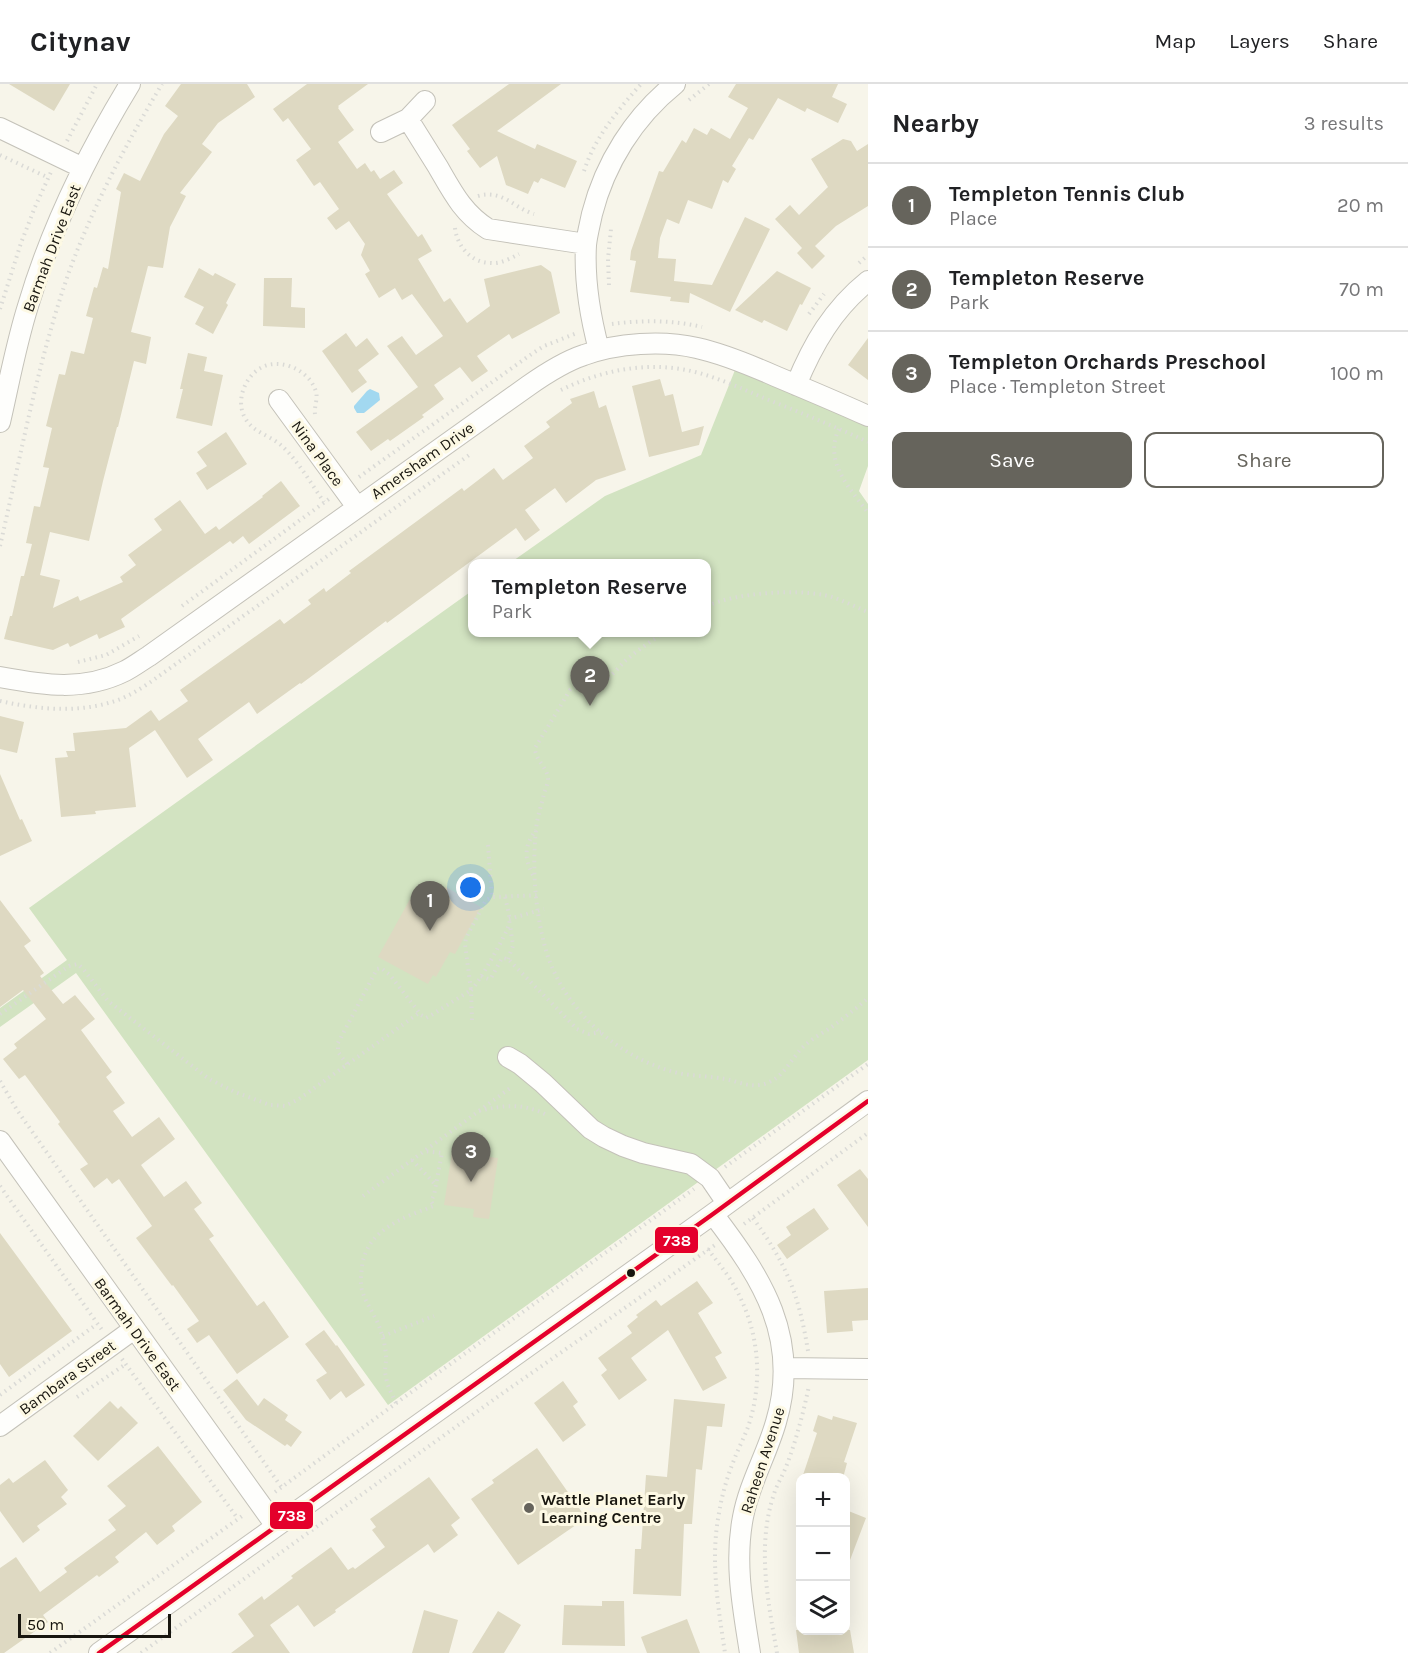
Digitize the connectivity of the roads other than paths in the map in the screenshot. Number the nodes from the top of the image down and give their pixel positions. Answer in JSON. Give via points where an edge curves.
{"nodes":[{"id":1,"x":130,"y":84,"type":"edge"},
{"id":2,"x":675,"y":84,"type":"edge"},
{"id":3,"x":425,"y":101,"type":"dead end"},
{"id":4,"x":408,"y":119,"type":"junction"},
{"id":5,"x":0,"y":128,"type":"edge"},
{"id":6,"x":381,"y":132,"type":"dead end"},
{"id":7,"x":83,"y":168,"type":"junction"},
{"id":8,"x":586,"y":244,"type":"junction"},
{"id":9,"x":868,"y":281,"type":"edge"},
{"id":10,"x":599,"y":350,"type":"junction"},
{"id":11,"x":796,"y":385,"type":"junction"},
{"id":12,"x":279,"y":400,"type":"dead end"},
{"id":13,"x":868,"y":416,"type":"edge"},
{"id":14,"x":0,"y":422,"type":"edge"},
{"id":15,"x":357,"y":507,"type":"junction"},
{"id":16,"x":0,"y":678,"type":"edge"},
{"id":17,"x":508,"y":1057,"type":"dead end"},
{"id":18,"x":868,"y":1101,"type":"edge"},
{"id":19,"x":0,"y":1141,"type":"edge"},
{"id":20,"x":720,"y":1208,"type":"junction"},
{"id":21,"x":134,"y":1329,"type":"junction"},
{"id":22,"x":784,"y":1368,"type":"junction"},
{"id":23,"x":868,"y":1369,"type":"edge"},
{"id":24,"x":0,"y":1426,"type":"edge"},
{"id":25,"x":276,"y":1526,"type":"junction"},
{"id":26,"x":99,"y":1653,"type":"edge"},
{"id":27,"x":750,"y":1653,"type":"edge"}],
"edges":[{"from":1,"to":7,"type":"street","name":"Barmah Drive East"},
{"from":2,"to":8,"type":"street","via":[[646,111],[622,144],[599,191]]},
{"from":3,"to":4,"type":"street"},
{"from":4,"to":6,"type":"street"},
{"from":4,"to":8,"type":"street","via":[[456,199],[488,230]]},
{"from":5,"to":7,"type":"street"},
{"from":7,"to":14,"type":"street","name":"Barmah Drive East","via":[[27,306]]},
{"from":8,"to":10,"type":"street","via":[[588,299]]},
{"from":9,"to":11,"type":"street","via":[[825,326]]},
{"from":10,"to":11,"type":"street","name":"Amersham Drive","via":[[636,345],[696,348],[739,360]]},
{"from":10,"to":15,"type":"street","name":"Amersham Drive","via":[[544,375]]},
{"from":11,"to":13,"type":"street","name":"Amersham Drive"},
{"from":12,"to":15,"type":"street","name":"Nina Place"},
{"from":15,"to":16,"type":"street","name":"Amersham Drive","via":[[126,671],[65,686]]},
{"from":17,"to":20,"type":"street","name":"Raheen Avenue","via":[[604,1137],[701,1170],[710,1178]]},
{"from":18,"to":20,"type":"street"},
{"from":19,"to":21,"type":"street","name":"Barmah Drive East"},
{"from":20,"to":22,"type":"street","name":"Raheen Avenue","via":[[764,1288],[781,1340]]},
{"from":20,"to":25,"type":"street"},
{"from":21,"to":24,"type":"street","name":"Bambara Street"},
{"from":21,"to":25,"type":"street","name":"Barmah Drive East"},
{"from":22,"to":23,"type":"street"},
{"from":22,"to":27,"type":"street","name":"Raheen Avenue","via":[[777,1421],[749,1493],[741,1528],[740,1589]]},
{"from":25,"to":26,"type":"street"}]}
